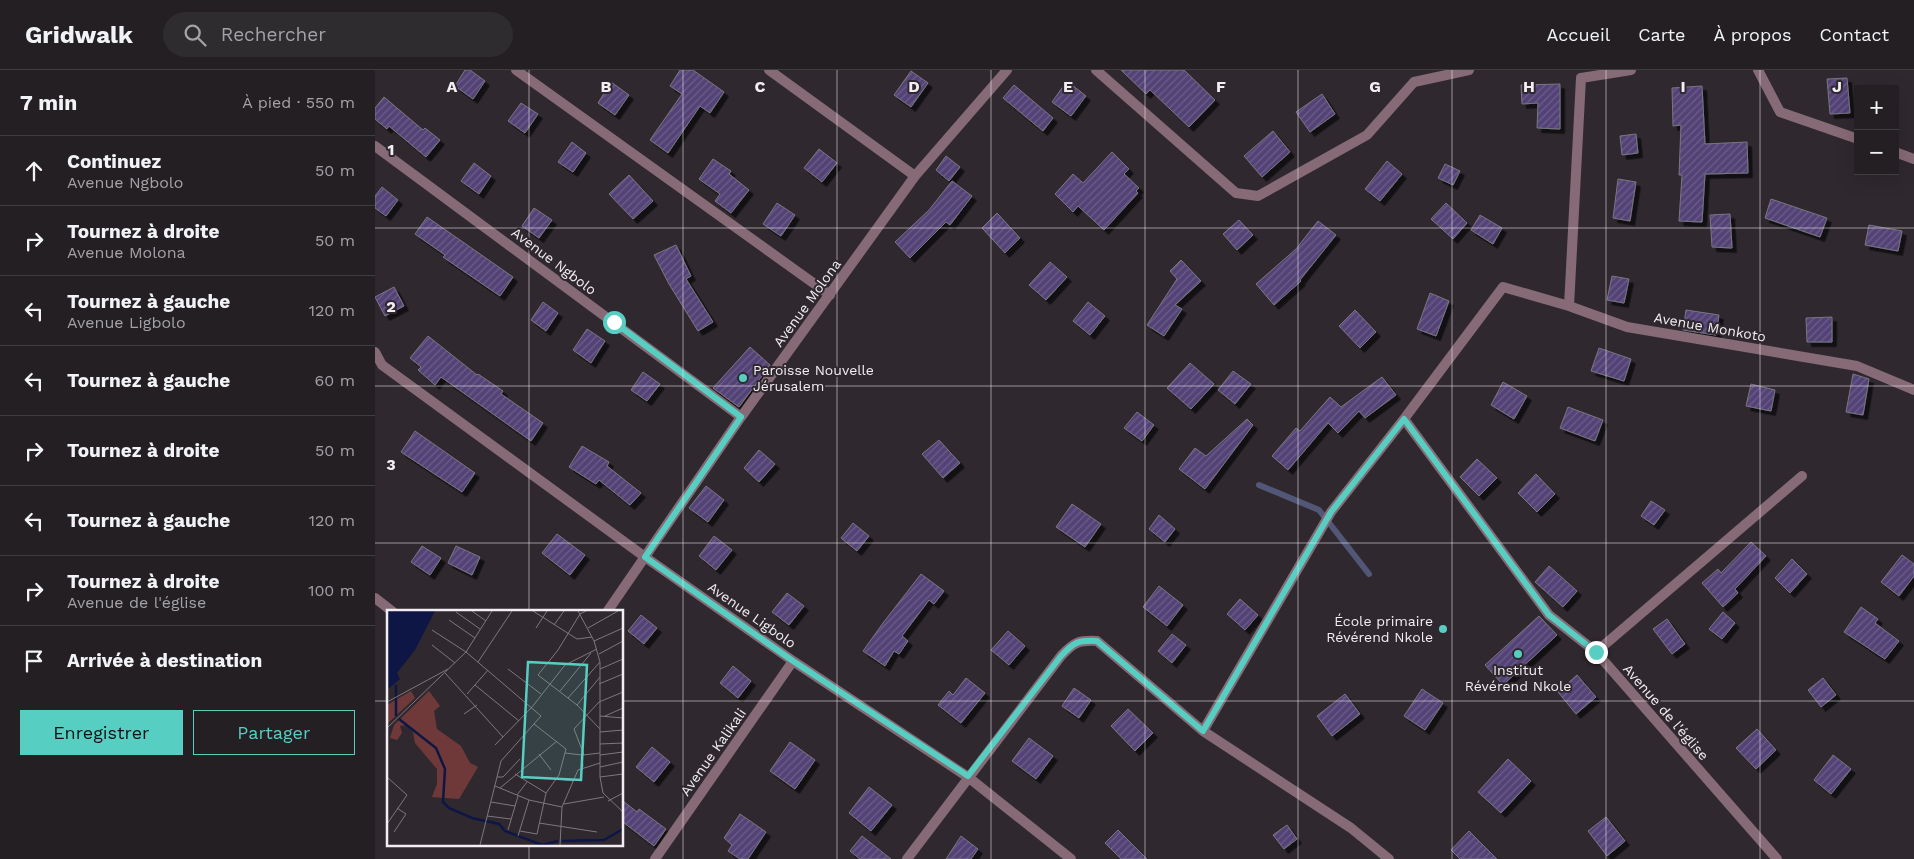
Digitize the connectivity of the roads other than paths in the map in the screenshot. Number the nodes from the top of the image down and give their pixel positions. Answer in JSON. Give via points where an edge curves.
{"nodes":[{"id":1,"x":517,"y":70,"type":"edge"},
{"id":2,"x":769,"y":70,"type":"edge"},
{"id":3,"x":1007,"y":70,"type":"edge"},
{"id":4,"x":1096,"y":70,"type":"edge"},
{"id":5,"x":1469,"y":70,"type":"edge"},
{"id":6,"x":1631,"y":70,"type":"edge"},
{"id":7,"x":1758,"y":70,"type":"edge"},
{"id":8,"x":1581,"y":74,"type":"edge"},
{"id":9,"x":1854,"y":138,"type":"edge"},
{"id":10,"x":375,"y":146,"type":"edge"},
{"id":11,"x":1899,"y":153,"type":"edge"},
{"id":12,"x":1914,"y":159,"type":"edge"},
{"id":13,"x":915,"y":176,"type":"junction"},
{"id":14,"x":831,"y":295,"type":"junction"},
{"id":15,"x":1569,"y":306,"type":"junction"},
{"id":16,"x":375,"y":352,"type":"edge"},
{"id":17,"x":1914,"y":384,"type":"edge"},
{"id":18,"x":1914,"y":390,"type":"edge"},
{"id":19,"x":741,"y":417,"type":"junction"},
{"id":20,"x":1404,"y":419,"type":"junction"},
{"id":21,"x":1802,"y":476,"type":"dead end"},
{"id":22,"x":645,"y":557,"type":"junction"},
{"id":23,"x":375,"y":598,"type":"edge"},
{"id":24,"x":390,"y":610,"type":"edge"},
{"id":25,"x":608,"y":610,"type":"edge"},
{"id":26,"x":1596,"y":652,"type":"junction"},
{"id":27,"x":793,"y":661,"type":"junction"},
{"id":28,"x":1203,"y":731,"type":"junction"},
{"id":29,"x":968,"y":776,"type":"junction"},
{"id":30,"x":655,"y":859,"type":"edge"},
{"id":31,"x":907,"y":859,"type":"edge"},
{"id":32,"x":1071,"y":859,"type":"edge"},
{"id":33,"x":1389,"y":859,"type":"edge"},
{"id":34,"x":1777,"y":859,"type":"edge"}],
"edges":[{"from":1,"to":14,"type":"street"},
{"from":2,"to":13,"type":"street"},
{"from":3,"to":13,"type":"street","name":"Avenue Molona"},
{"from":4,"to":5,"type":"street","via":[[1235,192],[1258,196],[1367,135],[1414,82]]},
{"from":6,"to":8,"type":"street"},
{"from":7,"to":9,"type":"street","via":[[1780,112]]},
{"from":8,"to":15,"type":"street"},
{"from":10,"to":19,"type":"street","name":"Avenue Ngbolo"},
{"from":11,"to":12,"type":"street"},
{"from":13,"to":14,"type":"street","name":"Avenue Molona"},
{"from":14,"to":19,"type":"street","name":"Avenue Molona"},
{"from":15,"to":18,"type":"street","name":"Avenue Monkoto","via":[[1627,327],[1857,366]]},
{"from":15,"to":20,"type":"street","name":"Avenue Monkoto","via":[[1503,287]]},
{"from":16,"to":22,"type":"street","name":"Avenue Ligbolo","via":[[382,365]]},
{"from":17,"to":18,"type":"street"},
{"from":19,"to":22,"type":"street","name":"Avenue Molona"},
{"from":20,"to":26,"type":"street","name":"Avenue de l'église","via":[[1549,615]]},
{"from":20,"to":28,"type":"street","via":[[1331,512]]},
{"from":21,"to":26,"type":"street"},
{"from":22,"to":25,"type":"street","name":"Avenue Molona"},
{"from":22,"to":27,"type":"street","name":"Avenue Ligbolo"},
{"from":23,"to":24,"type":"street"},
{"from":26,"to":34,"type":"street","name":"Avenue de l'église"},
{"from":27,"to":29,"type":"street","name":"Avenue Ligbolo"},
{"from":27,"to":30,"type":"street","name":"Avenue Kalikali"},
{"from":28,"to":29,"type":"street","via":[[1097,641],[1084,640],[1072,644],[1061,656]]},
{"from":28,"to":33,"type":"street","via":[[1351,828]]},
{"from":29,"to":31,"type":"street"},
{"from":29,"to":32,"type":"street","name":"Avenue Ligbolo"}]}
